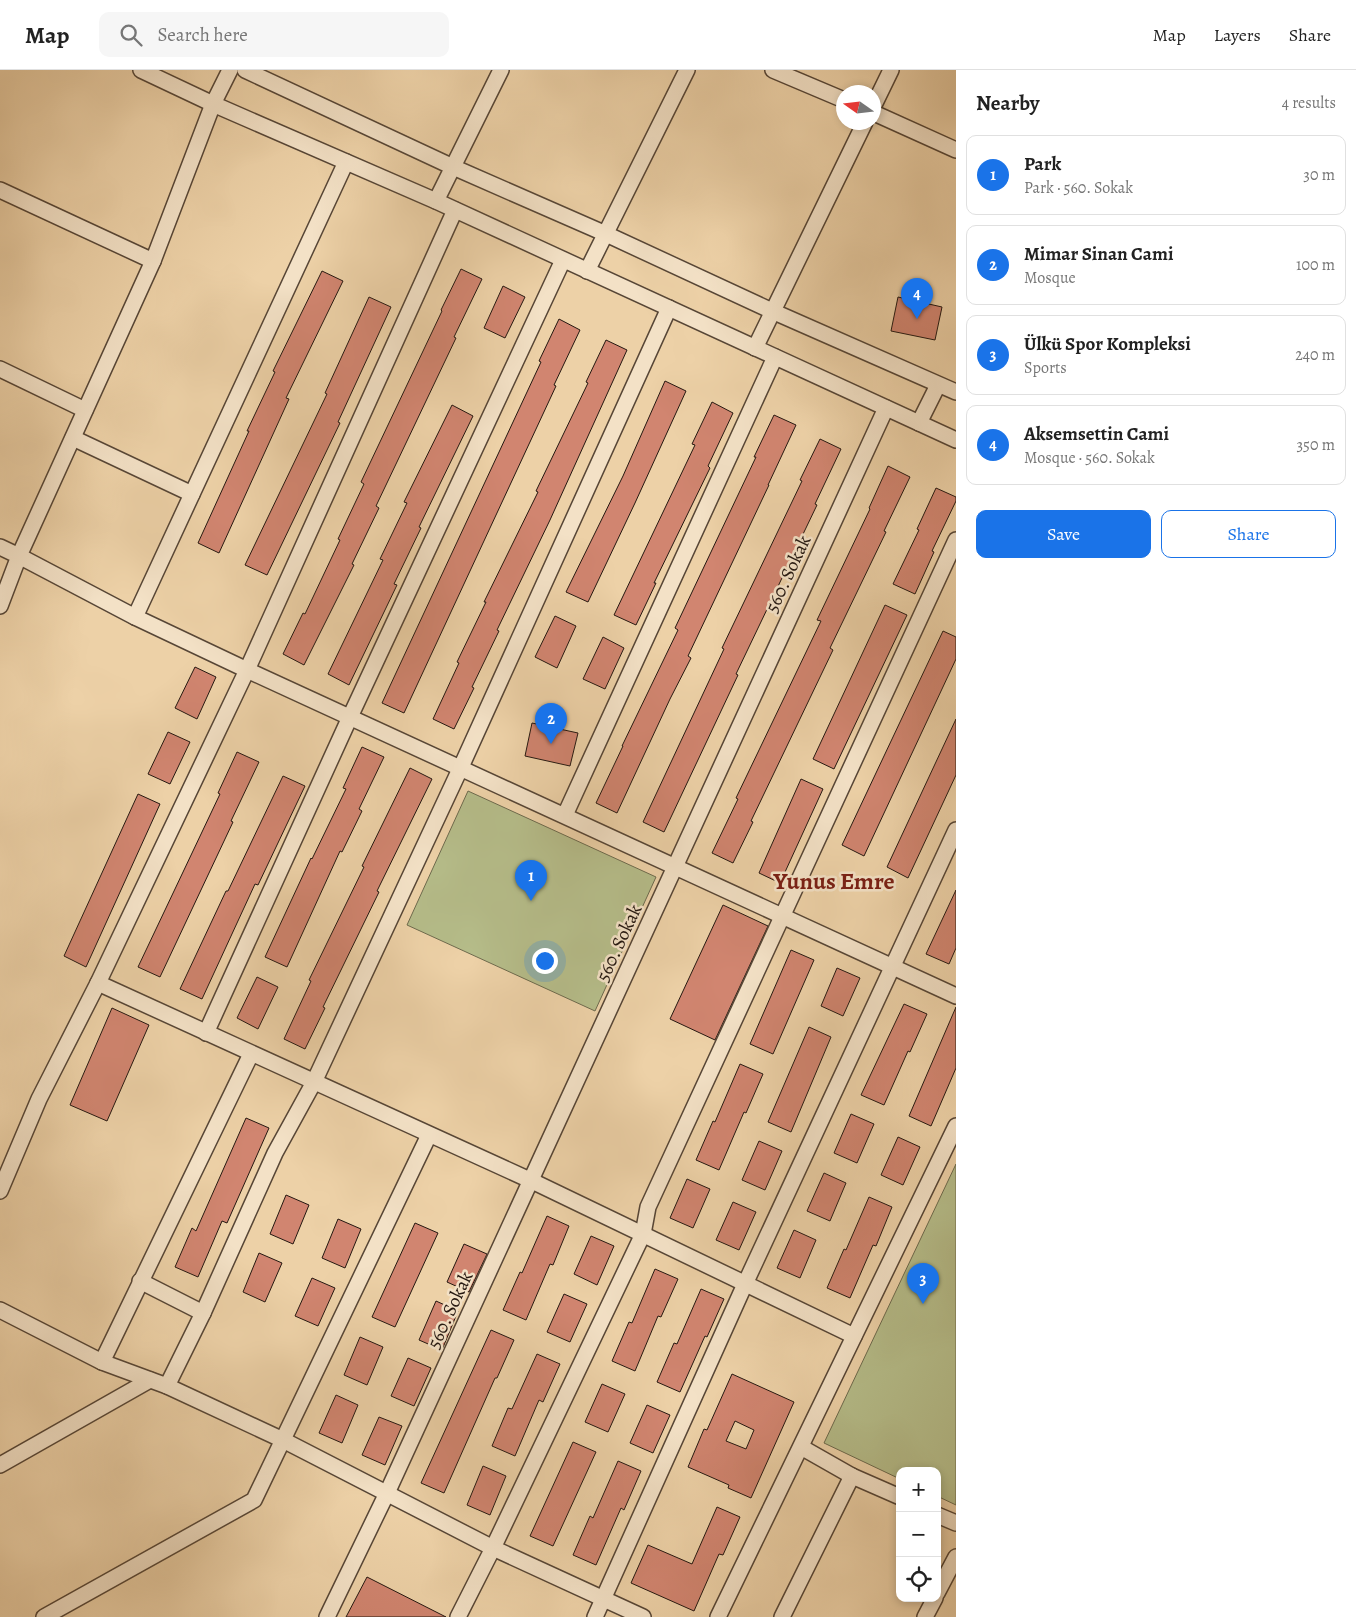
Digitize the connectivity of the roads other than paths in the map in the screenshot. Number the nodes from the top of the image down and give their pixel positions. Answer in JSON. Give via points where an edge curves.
{"nodes":[{"id":1,"x":142,"y":70,"type":"edge"},
{"id":2,"x":230,"y":70,"type":"edge"},
{"id":3,"x":245,"y":70,"type":"edge"},
{"id":4,"x":501,"y":70,"type":"edge"},
{"id":5,"x":687,"y":70,"type":"edge"},
{"id":6,"x":773,"y":70,"type":"edge"},
{"id":7,"x":891,"y":70,"type":"edge"},
{"id":8,"x":164,"y":74,"type":"edge"},
{"id":9,"x":881,"y":91,"type":"edge"},
{"id":10,"x":836,"y":97,"type":"edge"},
{"id":11,"x":213,"y":104,"type":"junction"},
{"id":12,"x":881,"y":116,"type":"edge"},
{"id":13,"x":861,"y":130,"type":"edge"},
{"id":14,"x":956,"y":150,"type":"edge"},
{"id":15,"x":346,"y":162,"type":"junction"},
{"id":16,"x":453,"y":167,"type":"junction"},
{"id":17,"x":0,"y":190,"type":"edge"},
{"id":18,"x":436,"y":201,"type":"junction"},
{"id":19,"x":455,"y":210,"type":"junction"},
{"id":20,"x":606,"y":234,"type":"junction"},
{"id":21,"x":563,"y":260,"type":"junction"},
{"id":22,"x":153,"y":261,"type":"junction"},
{"id":23,"x":587,"y":271,"type":"junction"},
{"id":24,"x":669,"y":308,"type":"junction"},
{"id":25,"x":772,"y":311,"type":"junction"},
{"id":26,"x":754,"y":348,"type":"junction"},
{"id":27,"x":774,"y":357,"type":"junction"},
{"id":28,"x":0,"y":369,"type":"edge"},
{"id":29,"x":938,"y":385,"type":"junction"},
{"id":30,"x":956,"y":392,"type":"edge"},
{"id":31,"x":886,"y":408,"type":"junction"},
{"id":32,"x":85,"y":410,"type":"junction"},
{"id":33,"x":919,"y":423,"type":"junction"},
{"id":34,"x":73,"y":438,"type":"junction"},
{"id":35,"x":956,"y":440,"type":"edge"},
{"id":36,"x":192,"y":494,"type":"junction"},
{"id":37,"x":956,"y":540,"type":"edge"},
{"id":38,"x":0,"y":547,"type":"edge"},
{"id":39,"x":19,"y":556,"type":"junction"},
{"id":40,"x":0,"y":606,"type":"edge"},
{"id":41,"x":135,"y":617,"type":"junction"},
{"id":42,"x":247,"y":670,"type":"junction"},
{"id":43,"x":350,"y":717,"type":"junction"},
{"id":44,"x":461,"y":767,"type":"junction"},
{"id":45,"x":565,"y":815,"type":"junction"},
{"id":46,"x":956,"y":830,"type":"edge"},
{"id":47,"x":676,"y":867,"type":"junction"},
{"id":48,"x":782,"y":916,"type":"junction"},
{"id":49,"x":893,"y":967,"type":"junction"},
{"id":50,"x":98,"y":984,"type":"junction"},
{"id":51,"x":956,"y":996,"type":"edge"},
{"id":52,"x":206,"y":1033,"type":"junction"},
{"id":53,"x":251,"y":1054,"type":"junction"},
{"id":54,"x":314,"y":1082,"type":"junction"},
{"id":55,"x":956,"y":1126,"type":"edge"},
{"id":56,"x":428,"y":1135,"type":"junction"},
{"id":57,"x":532,"y":1181,"type":"junction"},
{"id":58,"x":0,"y":1191,"type":"edge"},
{"id":59,"x":644,"y":1234,"type":"junction"},
{"id":60,"x":140,"y":1281,"type":"junction"},
{"id":61,"x":745,"y":1284,"type":"junction"},
{"id":62,"x":0,"y":1310,"type":"edge"},
{"id":63,"x":202,"y":1313,"type":"junction"},
{"id":64,"x":854,"y":1336,"type":"junction"},
{"id":65,"x":102,"y":1362,"type":"junction"},
{"id":66,"x":150,"y":1380,"type":"junction"},
{"id":67,"x":167,"y":1386,"type":"junction"},
{"id":68,"x":283,"y":1440,"type":"junction"},
{"id":69,"x":801,"y":1447,"type":"junction"},
{"id":70,"x":0,"y":1465,"type":"edge"},
{"id":71,"x":852,"y":1476,"type":"junction"},
{"id":72,"x":387,"y":1493,"type":"junction"},
{"id":73,"x":896,"y":1495,"type":"edge"},
{"id":74,"x":941,"y":1517,"type":"edge"},
{"id":75,"x":956,"y":1523,"type":"edge"},
{"id":76,"x":493,"y":1548,"type":"junction"},
{"id":77,"x":956,"y":1557,"type":"edge"},
{"id":78,"x":941,"y":1585,"type":"edge"},
{"id":79,"x":604,"y":1598,"type":"junction"},
{"id":80,"x":933,"y":1602,"type":"edge"},
{"id":81,"x":44,"y":1617,"type":"edge"},
{"id":82,"x":328,"y":1617,"type":"edge"},
{"id":83,"x":458,"y":1617,"type":"edge"},
{"id":84,"x":595,"y":1617,"type":"edge"},
{"id":85,"x":643,"y":1617,"type":"edge"},
{"id":86,"x":718,"y":1617,"type":"edge"},
{"id":87,"x":782,"y":1617,"type":"edge"},
{"id":88,"x":925,"y":1617,"type":"edge"}],
"edges":[{"from":1,"to":8,"type":"street"},
{"from":2,"to":11,"type":"street"},
{"from":3,"to":16,"type":"street"},
{"from":4,"to":16,"type":"street"},
{"from":5,"to":20,"type":"street"},
{"from":6,"to":10,"type":"street"},
{"from":7,"to":9,"type":"street"},
{"from":8,"to":11,"type":"street"},
{"from":11,"to":15,"type":"street"},
{"from":11,"to":22,"type":"street"},
{"from":12,"to":14,"type":"street"},
{"from":13,"to":25,"type":"street"},
{"from":15,"to":18,"type":"street"},
{"from":15,"to":36,"type":"street"},
{"from":16,"to":18,"type":"street"},
{"from":16,"to":20,"type":"street"},
{"from":17,"to":22,"type":"street"},
{"from":18,"to":19,"type":"street"},
{"from":19,"to":21,"type":"street"},
{"from":19,"to":42,"type":"street"},
{"from":20,"to":23,"type":"street"},
{"from":20,"to":25,"type":"street"},
{"from":21,"to":23,"type":"street"},
{"from":21,"to":43,"type":"street"},
{"from":22,"to":32,"type":"street"},
{"from":23,"to":24,"type":"street"},
{"from":24,"to":26,"type":"street"},
{"from":24,"to":44,"type":"street"},
{"from":25,"to":26,"type":"street"},
{"from":25,"to":29,"type":"street"},
{"from":26,"to":27,"type":"street"},
{"from":27,"to":31,"type":"street"},
{"from":27,"to":45,"type":"street"},
{"from":28,"to":32,"type":"street"},
{"from":29,"to":30,"type":"street"},
{"from":29,"to":33,"type":"street"},
{"from":31,"to":33,"type":"street"},
{"from":31,"to":47,"type":"street","name":"560. Sokak"},
{"from":32,"to":34,"type":"street"},
{"from":33,"to":35,"type":"street"},
{"from":34,"to":36,"type":"street"},
{"from":34,"to":39,"type":"street"},
{"from":36,"to":41,"type":"street"},
{"from":37,"to":48,"type":"street"},
{"from":38,"to":39,"type":"street"},
{"from":39,"to":40,"type":"street"},
{"from":39,"to":41,"type":"street"},
{"from":41,"to":42,"type":"street"},
{"from":42,"to":43,"type":"street"},
{"from":42,"to":50,"type":"street"},
{"from":43,"to":44,"type":"street"},
{"from":43,"to":52,"type":"street"},
{"from":44,"to":45,"type":"street"},
{"from":44,"to":54,"type":"street"},
{"from":45,"to":47,"type":"street"},
{"from":46,"to":49,"type":"street"},
{"from":47,"to":48,"type":"street"},
{"from":47,"to":57,"type":"street","name":"560. Sokak"},
{"from":48,"to":49,"type":"street"},
{"from":48,"to":59,"type":"street","via":[[648,1207]]},
{"from":49,"to":51,"type":"street"},
{"from":49,"to":61,"type":"street"},
{"from":50,"to":52,"type":"street"},
{"from":50,"to":58,"type":"street","via":[[39,1099]]},
{"from":52,"to":53,"type":"street"},
{"from":53,"to":54,"type":"street"},
{"from":53,"to":60,"type":"street"},
{"from":54,"to":56,"type":"street"},
{"from":54,"to":63,"type":"street","via":[[275,1153]]},
{"from":55,"to":64,"type":"street"},
{"from":56,"to":57,"type":"street"},
{"from":56,"to":68,"type":"street"},
{"from":57,"to":59,"type":"street"},
{"from":57,"to":72,"type":"street","name":"560. Sokak"},
{"from":59,"to":61,"type":"street"},
{"from":59,"to":76,"type":"street"},
{"from":60,"to":63,"type":"street"},
{"from":60,"to":65,"type":"street"},
{"from":61,"to":64,"type":"street"},
{"from":61,"to":79,"type":"street"},
{"from":62,"to":65,"type":"street"},
{"from":63,"to":67,"type":"street"},
{"from":64,"to":69,"type":"street"},
{"from":65,"to":66,"type":"street"},
{"from":66,"to":67,"type":"street"},
{"from":66,"to":70,"type":"street"},
{"from":67,"to":68,"type":"street"},
{"from":68,"to":72,"type":"street"},
{"from":68,"to":81,"type":"street","via":[[254,1500]]},
{"from":69,"to":71,"type":"street"},
{"from":69,"to":86,"type":"street"},
{"from":71,"to":73,"type":"street"},
{"from":71,"to":87,"type":"street"},
{"from":72,"to":76,"type":"street"},
{"from":72,"to":82,"type":"street","name":"560. Sokak"},
{"from":74,"to":75,"type":"street"},
{"from":76,"to":79,"type":"street"},
{"from":76,"to":83,"type":"street"},
{"from":77,"to":78,"type":"street"},
{"from":79,"to":84,"type":"street"},
{"from":79,"to":85,"type":"street"},
{"from":80,"to":88,"type":"street"}]}
